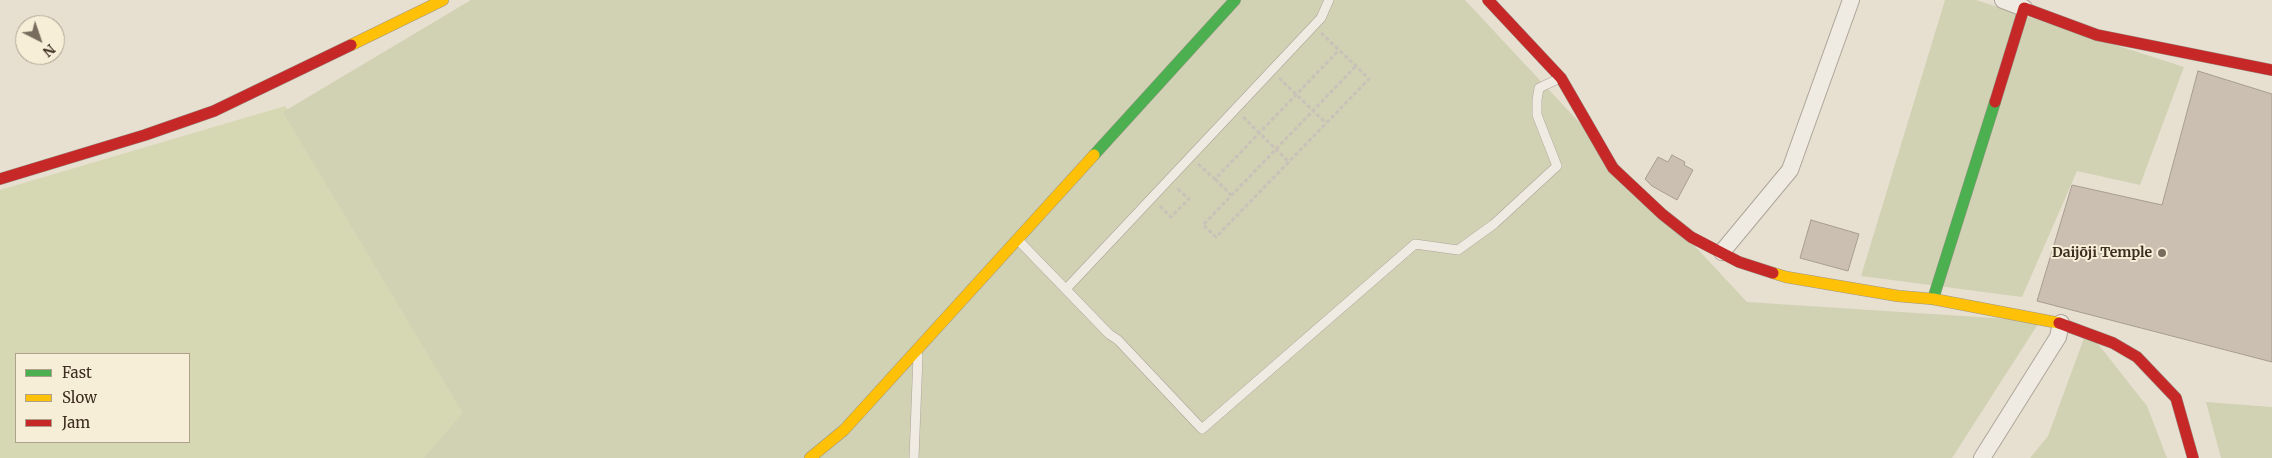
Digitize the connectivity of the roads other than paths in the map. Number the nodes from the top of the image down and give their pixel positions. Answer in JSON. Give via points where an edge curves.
{"nodes":[{"id":1,"x":443,"y":0,"type":"edge"},
{"id":2,"x":1235,"y":0,"type":"edge"},
{"id":3,"x":1329,"y":0,"type":"edge"},
{"id":4,"x":1488,"y":0,"type":"edge"},
{"id":5,"x":1851,"y":0,"type":"edge"},
{"id":6,"x":2003,"y":0,"type":"edge"},
{"id":7,"x":2034,"y":7,"type":"edge"},
{"id":8,"x":2272,"y":70,"type":"edge"},
{"id":9,"x":1561,"y":78,"type":"junction"},
{"id":10,"x":0,"y":179,"type":"edge"},
{"id":11,"x":1018,"y":240,"type":"junction"},
{"id":12,"x":1722,"y":252,"type":"junction"},
{"id":13,"x":1066,"y":289,"type":"junction"},
{"id":14,"x":1934,"y":298,"type":"junction"},
{"id":15,"x":2062,"y":324,"type":"junction"},
{"id":16,"x":919,"y":350,"type":"junction"},
{"id":17,"x":810,"y":458,"type":"edge"},
{"id":18,"x":914,"y":458,"type":"edge"},
{"id":19,"x":1982,"y":458,"type":"edge"},
{"id":20,"x":2193,"y":458,"type":"edge"}],
"edges":[{"from":1,"to":10,"type":"street","via":[[214,111]]},
{"from":2,"to":11,"type":"street"},
{"from":3,"to":13,"type":"lane","via":[[1321,18]]},
{"from":4,"to":9,"type":"street"},
{"from":5,"to":12,"type":"street","via":[[1790,170]]},
{"from":6,"to":7,"type":"street"},
{"from":7,"to":8,"type":"street","via":[[2097,35]]},
{"from":7,"to":14,"type":"street"},
{"from":9,"to":12,"type":"street","via":[[1613,168],[1691,237]]},
{"from":9,"to":13,"type":"lane","via":[[1539,88],[1537,100],[1537,115],[1557,166],[1494,224],[1458,250],[1415,244],[1202,429]]},
{"from":11,"to":13,"type":"lane"},
{"from":11,"to":16,"type":"street"},
{"from":12,"to":14,"type":"street","via":[[1739,262],[1786,277],[1898,296]]},
{"from":14,"to":15,"type":"street"},
{"from":15,"to":19,"type":"street","via":[[2058,337]]},
{"from":15,"to":20,"type":"street","via":[[2113,343],[2137,356],[2152,371],[2176,398]]},
{"from":16,"to":17,"type":"street","via":[[844,430]]},
{"from":16,"to":18,"type":"lane"}]}
